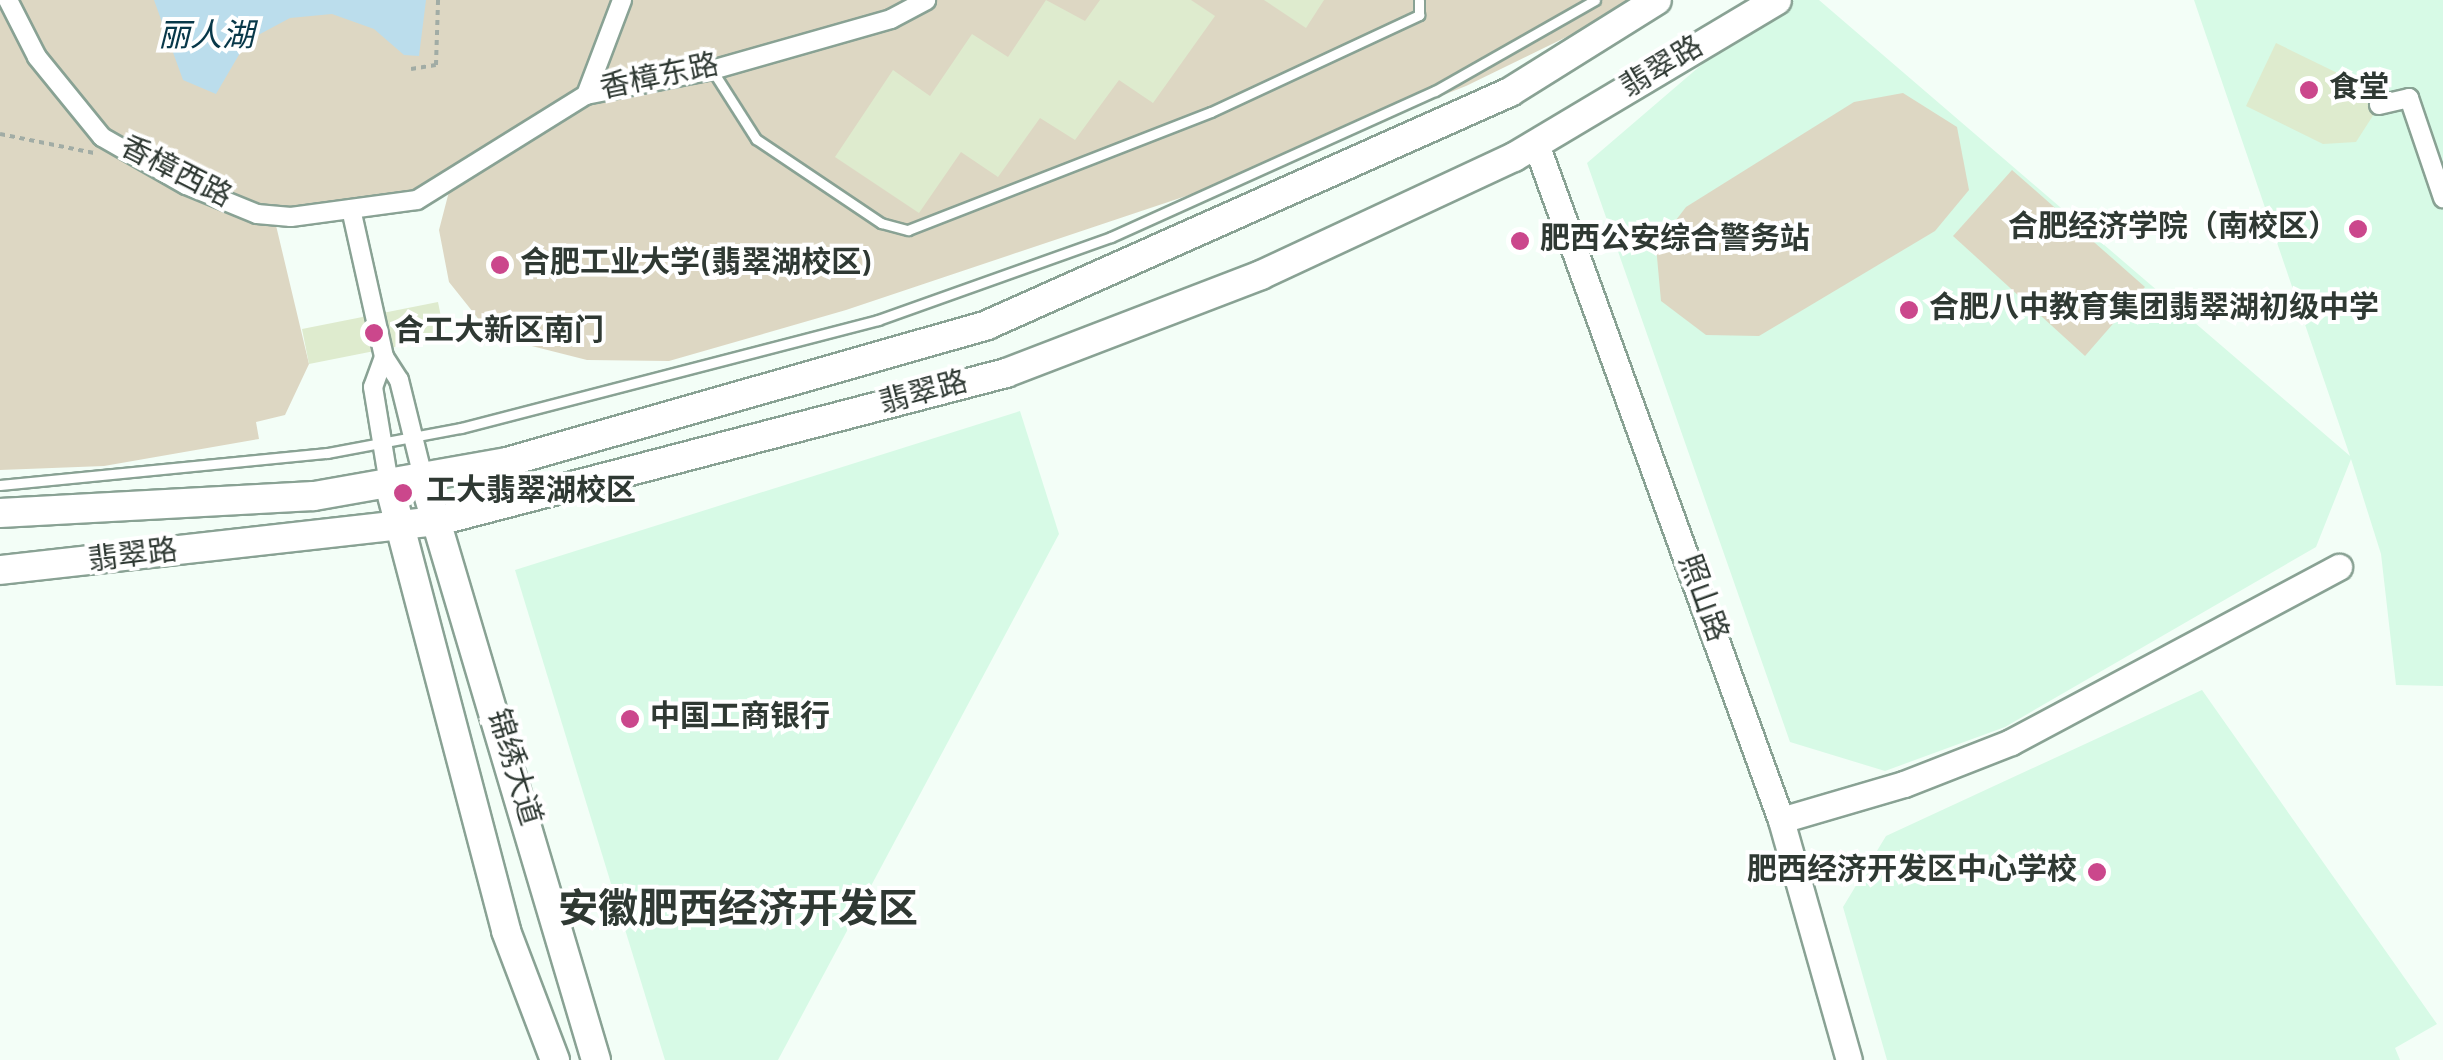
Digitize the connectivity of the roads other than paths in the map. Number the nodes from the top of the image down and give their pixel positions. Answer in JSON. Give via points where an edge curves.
{"nodes":[{"id":1,"x":8,"y":0,"type":"edge"},
{"id":2,"x":622,"y":0,"type":"edge"},
{"id":3,"x":926,"y":0,"type":"edge"},
{"id":4,"x":1419,"y":0,"type":"edge"},
{"id":5,"x":1595,"y":0,"type":"edge"},
{"id":6,"x":1657,"y":0,"type":"edge"},
{"id":7,"x":1776,"y":0,"type":"edge"},
{"id":8,"x":712,"y":70,"type":"junction"},
{"id":9,"x":586,"y":96,"type":"junction"},
{"id":10,"x":2380,"y":105,"type":"dead end"},
{"id":11,"x":1536,"y":144,"type":"junction"},
{"id":12,"x":2443,"y":198,"type":"edge"},
{"id":13,"x":352,"y":209,"type":"junction"},
{"id":14,"x":384,"y":357,"type":"junction"},
{"id":15,"x":413,"y":437,"type":"junction"},
{"id":16,"x":382,"y":443,"type":"junction"},
{"id":17,"x":423,"y":478,"type":"junction"},
{"id":18,"x":390,"y":484,"type":"junction"},
{"id":19,"x":0,"y":485,"type":"edge"},
{"id":20,"x":0,"y":513,"type":"edge"},
{"id":21,"x":438,"y":521,"type":"junction"},
{"id":22,"x":397,"y":526,"type":"junction"},
{"id":23,"x":2339,"y":567,"type":"dead end"},
{"id":24,"x":0,"y":570,"type":"edge"},
{"id":25,"x":1781,"y":820,"type":"junction"},
{"id":26,"x":555,"y":1060,"type":"edge"},
{"id":27,"x":596,"y":1060,"type":"edge"},
{"id":28,"x":1849,"y":1060,"type":"edge"}],
"edges":[{"from":1,"to":13,"type":"street","name":"香樟西路","via":[[36,58],[102,137],[256,214]]},
{"from":2,"to":9,"type":"street"},
{"from":3,"to":8,"type":"street","name":"香樟东路","via":[[891,19]]},
{"from":4,"to":8,"type":"lane","via":[[1419,15],[1211,112],[908,230],[881,223],[756,139]]},
{"from":5,"to":15,"type":"lane","via":[[1434,91],[1111,237],[878,320],[640,386]]},
{"from":6,"to":17,"type":"main road","name":"翡翠路","via":[[1510,92],[987,325],[507,462]]},
{"from":7,"to":11,"type":"main road","name":"翡翠路"},
{"from":8,"to":9,"type":"street","name":"香樟东路"},
{"from":9,"to":13,"type":"street","name":"香樟东路","via":[[417,200]]},
{"from":10,"to":12,"type":"street","via":[[2410,98]]},
{"from":11,"to":21,"type":"main road","name":"翡翠路","via":[[1261,275],[1006,373]]},
{"from":11,"to":25,"type":"street","name":"照山路"},
{"from":13,"to":14,"type":"street"},
{"from":14,"to":15,"type":"street","via":[[399,380]]},
{"from":14,"to":16,"type":"street","via":[[372,387]]},
{"from":15,"to":16,"type":"lane"},
{"from":15,"to":17,"type":"street"},
{"from":16,"to":18,"type":"street"},
{"from":16,"to":19,"type":"lane"},
{"from":17,"to":18,"type":"main road","name":"翡翠路"},
{"from":17,"to":21,"type":"main road","name":"锦绣大道"},
{"from":18,"to":20,"type":"main road","name":"翡翠路","via":[[314,496]]},
{"from":18,"to":22,"type":"main road","name":"锦绣大道"},
{"from":21,"to":22,"type":"main road","name":"翡翠路"},
{"from":21,"to":27,"type":"main road","name":"锦绣大道"},
{"from":22,"to":24,"type":"main road","name":"翡翠路"},
{"from":22,"to":26,"type":"main road","name":"锦绣大道","via":[[506,930]]},
{"from":23,"to":25,"type":"street","via":[[2011,742],[1904,784]]},
{"from":25,"to":28,"type":"street","name":"照山路"}]}
